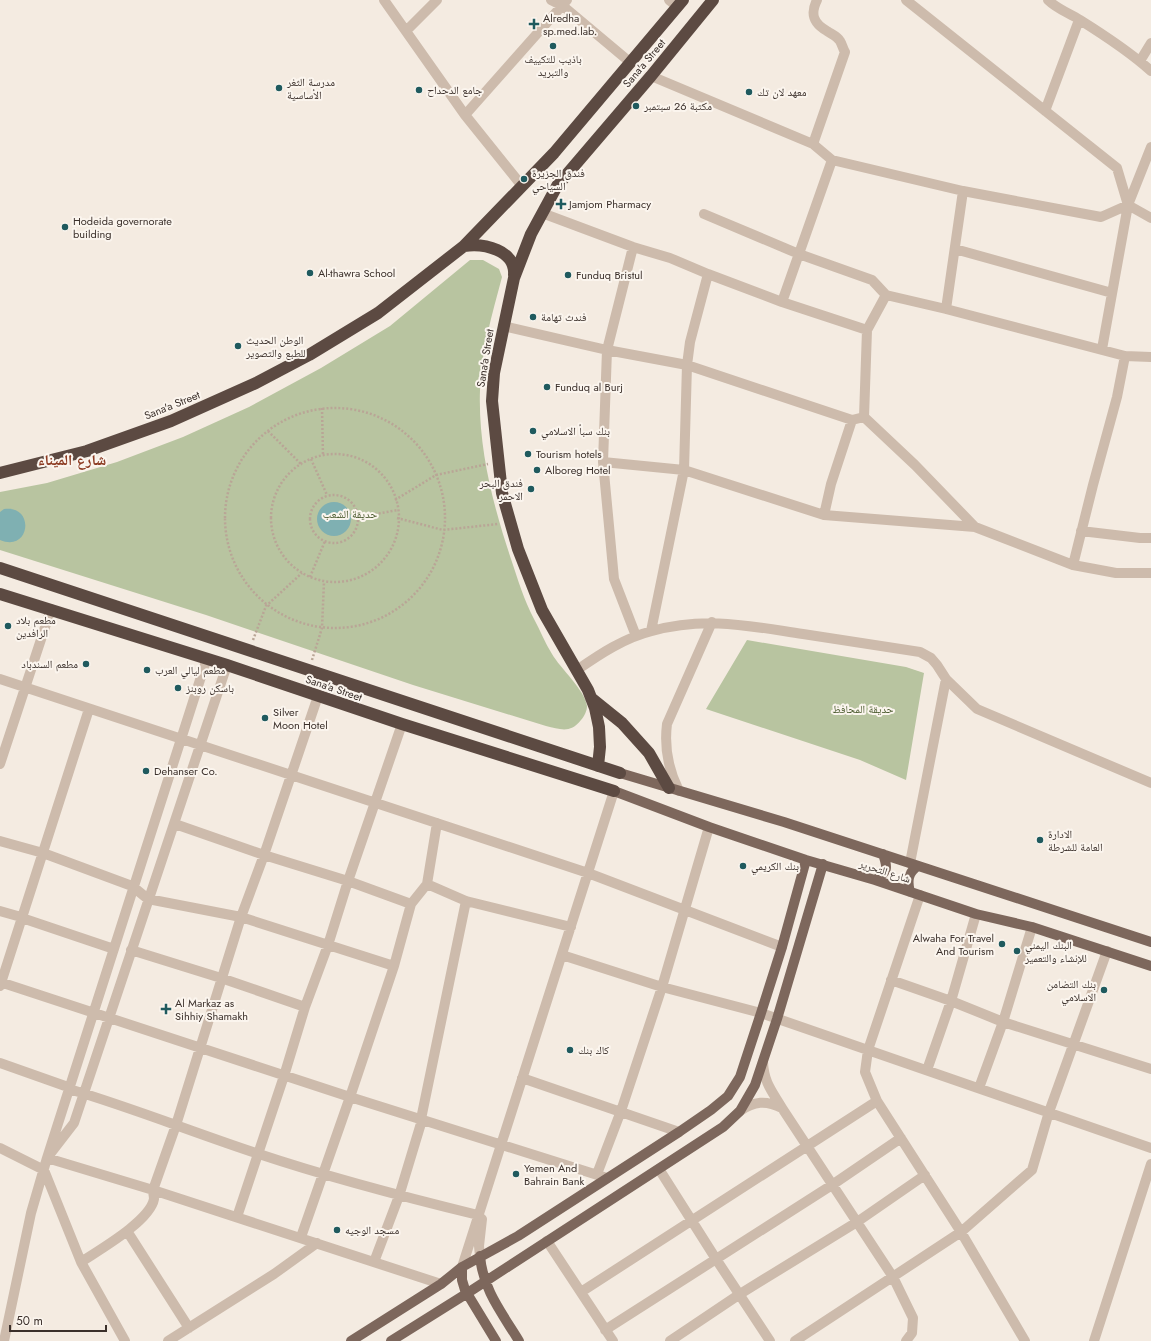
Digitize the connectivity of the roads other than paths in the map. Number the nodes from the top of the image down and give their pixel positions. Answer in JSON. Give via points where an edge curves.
{"nodes":[{"id":1,"x":384,"y":0,"type":"edge"},
{"id":2,"x":437,"y":0,"type":"edge"},
{"id":3,"x":551,"y":0,"type":"edge"},
{"id":4,"x":713,"y":0,"type":"edge"},
{"id":5,"x":817,"y":0,"type":"edge"},
{"id":6,"x":906,"y":0,"type":"edge"},
{"id":7,"x":1051,"y":1,"type":"edge"},
{"id":8,"x":677,"y":2,"type":"edge"},
{"id":9,"x":565,"y":3,"type":"edge"},
{"id":10,"x":1079,"y":20,"type":"junction"},
{"id":11,"x":406,"y":31,"type":"junction"},
{"id":12,"x":1151,"y":43,"type":"edge"},
{"id":13,"x":1140,"y":61,"type":"junction"},
{"id":14,"x":631,"y":63,"type":"junction"},
{"id":15,"x":1151,"y":71,"type":"edge"},
{"id":16,"x":651,"y":76,"type":"junction"},
{"id":17,"x":1045,"y":111,"type":"junction"},
{"id":18,"x":466,"y":115,"type":"junction"},
{"id":19,"x":813,"y":144,"type":"junction"},
{"id":20,"x":1151,"y":147,"type":"edge"},
{"id":21,"x":832,"y":160,"type":"junction"},
{"id":22,"x":522,"y":186,"type":"junction"},
{"id":23,"x":963,"y":191,"type":"junction"},
{"id":24,"x":1128,"y":205,"type":"junction"},
{"id":25,"x":542,"y":213,"type":"junction"},
{"id":26,"x":704,"y":214,"type":"dead end"},
{"id":27,"x":1151,"y":218,"type":"edge"},
{"id":28,"x":464,"y":246,"type":"junction"},
{"id":29,"x":633,"y":247,"type":"junction"},
{"id":30,"x":955,"y":249,"type":"junction"},
{"id":31,"x":799,"y":254,"type":"junction"},
{"id":32,"x":708,"y":274,"type":"junction"},
{"id":33,"x":514,"y":278,"type":"junction"},
{"id":34,"x":1112,"y":293,"type":"junction"},
{"id":35,"x":886,"y":295,"type":"junction"},
{"id":36,"x":782,"y":302,"type":"junction"},
{"id":37,"x":946,"y":309,"type":"junction"},
{"id":38,"x":503,"y":326,"type":"junction"},
{"id":39,"x":867,"y":330,"type":"junction"},
{"id":40,"x":1102,"y":349,"type":"junction"},
{"id":41,"x":607,"y":350,"type":"junction"},
{"id":42,"x":1125,"y":356,"type":"junction"},
{"id":43,"x":1151,"y":357,"type":"edge"},
{"id":44,"x":687,"y":365,"type":"junction"},
{"id":45,"x":864,"y":417,"type":"junction"},
{"id":46,"x":852,"y":420,"type":"junction"},
{"id":47,"x":603,"y":462,"type":"junction"},
{"id":48,"x":684,"y":470,"type":"junction"},
{"id":49,"x":0,"y":473,"type":"edge"},
{"id":50,"x":824,"y":514,"type":"junction"},
{"id":51,"x":975,"y":527,"type":"junction"},
{"id":52,"x":1081,"y":531,"type":"junction"},
{"id":53,"x":1151,"y":538,"type":"edge"},
{"id":54,"x":1073,"y":565,"type":"junction"},
{"id":55,"x":0,"y":568,"type":"edge"},
{"id":56,"x":1151,"y":573,"type":"edge"},
{"id":57,"x":0,"y":594,"type":"edge"},
{"id":58,"x":51,"y":609,"type":"junction"},
{"id":59,"x":712,"y":622,"type":"junction"},
{"id":60,"x":651,"y":631,"type":"junction"},
{"id":61,"x":636,"y":636,"type":"junction"},
{"id":62,"x":207,"y":658,"type":"junction"},
{"id":63,"x":227,"y":665,"type":"junction"},
{"id":64,"x":577,"y":670,"type":"junction"},
{"id":65,"x":0,"y":679,"type":"edge"},
{"id":66,"x":946,"y":679,"type":"junction"},
{"id":67,"x":25,"y":688,"type":"junction"},
{"id":68,"x":318,"y":696,"type":"junction"},
{"id":69,"x":590,"y":698,"type":"junction"},
{"id":70,"x":89,"y":709,"type":"junction"},
{"id":71,"x":402,"y":724,"type":"junction"},
{"id":72,"x":181,"y":739,"type":"junction"},
{"id":73,"x":200,"y":745,"type":"junction"},
{"id":74,"x":0,"y":764,"type":"edge"},
{"id":75,"x":598,"y":766,"type":"junction"},
{"id":76,"x":620,"y":773,"type":"joint"},
{"id":77,"x":291,"y":775,"type":"junction"},
{"id":78,"x":1151,"y":783,"type":"edge"},
{"id":79,"x":674,"y":790,"type":"junction"},
{"id":80,"x":614,"y":791,"type":"junction"},
{"id":81,"x":375,"y":803,"type":"junction"},
{"id":82,"x":174,"y":824,"type":"junction"},
{"id":83,"x":437,"y":824,"type":"junction"},
{"id":84,"x":709,"y":827,"type":"junction"},
{"id":85,"x":0,"y":841,"type":"edge"},
{"id":86,"x":43,"y":854,"type":"junction"},
{"id":87,"x":884,"y":854,"type":"junction"},
{"id":88,"x":264,"y":855,"type":"junction"},
{"id":89,"x":806,"y":860,"type":"junction"},
{"id":90,"x":823,"y":864,"type":"junction"},
{"id":91,"x":914,"y":864,"type":"junction"},
{"id":92,"x":588,"y":873,"type":"junction"},
{"id":93,"x":875,"y":880,"type":"junction"},
{"id":94,"x":348,"y":881,"type":"junction"},
{"id":95,"x":427,"y":884,"type":"junction"},
{"id":96,"x":133,"y":887,"type":"junction"},
{"id":97,"x":915,"y":893,"type":"junction"},
{"id":98,"x":148,"y":899,"type":"junction"},
{"id":99,"x":466,"y":901,"type":"junction"},
{"id":100,"x":411,"y":904,"type":"junction"},
{"id":101,"x":684,"y":910,"type":"junction"},
{"id":102,"x":0,"y":911,"type":"edge"},
{"id":103,"x":976,"y":914,"type":"junction"},
{"id":104,"x":241,"y":917,"type":"junction"},
{"id":105,"x":22,"y":918,"type":"junction"},
{"id":106,"x":571,"y":927,"type":"junction"},
{"id":107,"x":1032,"y":927,"type":"junction"},
{"id":108,"x":1151,"y":942,"type":"edge"},
{"id":109,"x":328,"y":945,"type":"junction"},
{"id":110,"x":782,"y":947,"type":"junction"},
{"id":111,"x":114,"y":949,"type":"junction"},
{"id":112,"x":132,"y":950,"type":"junction"},
{"id":113,"x":1107,"y":951,"type":"junction"},
{"id":114,"x":562,"y":955,"type":"junction"},
{"id":115,"x":394,"y":966,"type":"junction"},
{"id":116,"x":1151,"y":966,"type":"edge"},
{"id":117,"x":221,"y":978,"type":"junction"},
{"id":118,"x":891,"y":980,"type":"junction"},
{"id":119,"x":0,"y":984,"type":"edge"},
{"id":120,"x":662,"y":987,"type":"junction"},
{"id":121,"x":951,"y":1001,"type":"junction"},
{"id":122,"x":305,"y":1008,"type":"junction"},
{"id":123,"x":93,"y":1013,"type":"junction"},
{"id":124,"x":761,"y":1014,"type":"junction"},
{"id":125,"x":108,"y":1018,"type":"junction"},
{"id":126,"x":777,"y":1019,"type":"junction"},
{"id":127,"x":1002,"y":1022,"type":"junction"},
{"id":128,"x":1073,"y":1044,"type":"junction"},
{"id":129,"x":200,"y":1048,"type":"junction"},
{"id":130,"x":868,"y":1050,"type":"junction"},
{"id":131,"x":763,"y":1062,"type":"junction"},
{"id":132,"x":0,"y":1063,"type":"edge"},
{"id":133,"x":1151,"y":1069,"type":"edge"},
{"id":134,"x":927,"y":1070,"type":"junction"},
{"id":135,"x":284,"y":1076,"type":"junction"},
{"id":136,"x":522,"y":1078,"type":"junction"},
{"id":137,"x":979,"y":1088,"type":"junction"},
{"id":138,"x":69,"y":1089,"type":"junction"},
{"id":139,"x":84,"y":1094,"type":"junction"},
{"id":140,"x":350,"y":1097,"type":"junction"},
{"id":141,"x":877,"y":1101,"type":"junction"},
{"id":142,"x":782,"y":1108,"type":"junction"},
{"id":143,"x":740,"y":1111,"type":"junction"},
{"id":144,"x":621,"y":1112,"type":"junction"},
{"id":145,"x":1049,"y":1112,"type":"junction"},
{"id":146,"x":421,"y":1119,"type":"junction"},
{"id":147,"x":176,"y":1125,"type":"junction"},
{"id":148,"x":679,"y":1132,"type":"junction"},
{"id":149,"x":901,"y":1138,"type":"junction"},
{"id":150,"x":501,"y":1144,"type":"junction"},
{"id":151,"x":807,"y":1146,"type":"junction"},
{"id":152,"x":0,"y":1148,"type":"edge"},
{"id":153,"x":1151,"y":1148,"type":"edge"},
{"id":154,"x":258,"y":1154,"type":"junction"},
{"id":155,"x":47,"y":1158,"type":"junction"},
{"id":156,"x":1151,"y":1164,"type":"edge"},
{"id":157,"x":659,"y":1169,"type":"junction"},
{"id":158,"x":44,"y":1170,"type":"junction"},
{"id":159,"x":322,"y":1175,"type":"junction"},
{"id":160,"x":924,"y":1175,"type":"junction"},
{"id":161,"x":602,"y":1176,"type":"junction"},
{"id":162,"x":832,"y":1185,"type":"junction"},
{"id":163,"x":153,"y":1190,"type":"junction"},
{"id":164,"x":399,"y":1196,"type":"junction"},
{"id":165,"x":484,"y":1197,"type":"junction"},
{"id":166,"x":478,"y":1215,"type":"junction"},
{"id":167,"x":237,"y":1217,"type":"junction"},
{"id":168,"x":692,"y":1220,"type":"junction"},
{"id":169,"x":856,"y":1222,"type":"junction"},
{"id":170,"x":127,"y":1232,"type":"junction"},
{"id":171,"x":961,"y":1232,"type":"junction"},
{"id":172,"x":301,"y":1237,"type":"junction"},
{"id":173,"x":547,"y":1242,"type":"junction"},
{"id":174,"x":316,"y":1243,"type":"junction"},
{"id":175,"x":480,"y":1256,"type":"junction"},
{"id":176,"x":716,"y":1259,"type":"junction"},
{"id":177,"x":81,"y":1262,"type":"junction"},
{"id":178,"x":374,"y":1262,"type":"junction"},
{"id":179,"x":462,"y":1267,"type":"junction"},
{"id":180,"x":893,"y":1277,"type":"junction"},
{"id":181,"x":485,"y":1282,"type":"junction"},
{"id":182,"x":441,"y":1284,"type":"junction"},
{"id":183,"x":581,"y":1292,"type":"junction"},
{"id":184,"x":466,"y":1294,"type":"junction"},
{"id":185,"x":740,"y":1294,"type":"junction"},
{"id":186,"x":189,"y":1328,"type":"junction"},
{"id":187,"x":605,"y":1330,"type":"junction"},
{"id":188,"x":3,"y":1341,"type":"edge"},
{"id":189,"x":124,"y":1341,"type":"edge"},
{"id":190,"x":168,"y":1341,"type":"edge"},
{"id":191,"x":351,"y":1341,"type":"edge"},
{"id":192,"x":391,"y":1341,"type":"edge"},
{"id":193,"x":496,"y":1341,"type":"edge"},
{"id":194,"x":519,"y":1341,"type":"edge"},
{"id":195,"x":613,"y":1341,"type":"edge"},
{"id":196,"x":670,"y":1341,"type":"edge"},
{"id":197,"x":770,"y":1341,"type":"edge"},
{"id":198,"x":795,"y":1341,"type":"edge"},
{"id":199,"x":906,"y":1341,"type":"edge"},
{"id":200,"x":1025,"y":1341,"type":"edge"},
{"id":201,"x":1094,"y":1341,"type":"edge"}],
"edges":[{"from":1,"to":11,"type":"street"},
{"from":2,"to":11,"type":"street"},
{"from":3,"to":9,"type":"street"},
{"from":4,"to":16,"type":"highway","name":"Sana'a Street"},
{"from":5,"to":19,"type":"street","via":[[813,9],[814,19],[840,41],[845,52]]},
{"from":6,"to":17,"type":"street"},
{"from":7,"to":10,"type":"street"},
{"from":8,"to":14,"type":"highway","name":"Sana'a Street"},
{"from":9,"to":14,"type":"street"},
{"from":9,"to":18,"type":"street"},
{"from":10,"to":13,"type":"street"},
{"from":10,"to":17,"type":"street"},
{"from":11,"to":18,"type":"street"},
{"from":12,"to":13,"type":"street"},
{"from":13,"to":15,"type":"street"},
{"from":14,"to":22,"type":"highway","name":"Sana'a Street","via":[[554,153]]},
{"from":16,"to":19,"type":"street"},
{"from":16,"to":25,"type":"highway","name":"Sana'a Street","via":[[557,186]]},
{"from":17,"to":24,"type":"street","via":[[1117,168]]},
{"from":18,"to":22,"type":"street"},
{"from":19,"to":21,"type":"street"},
{"from":20,"to":24,"type":"street"},
{"from":21,"to":23,"type":"street"},
{"from":21,"to":31,"type":"street"},
{"from":22,"to":28,"type":"highway","name":"Sana'a Street"},
{"from":23,"to":24,"type":"street","via":[[1101,217]]},
{"from":23,"to":30,"type":"street"},
{"from":24,"to":27,"type":"street"},
{"from":24,"to":34,"type":"street"},
{"from":25,"to":29,"type":"street"},
{"from":25,"to":33,"type":"highway","name":"Sana'a Street"},
{"from":26,"to":31,"type":"street"},
{"from":28,"to":33,"type":"highway","via":[[474,244],[506,255],[515,268]]},
{"from":28,"to":49,"type":"highway","name":"Sana'a Street","via":[[378,313],[309,355],[256,383],[171,421],[87,451]]},
{"from":29,"to":32,"type":"street","via":[[670,258]]},
{"from":29,"to":41,"type":"street"},
{"from":30,"to":34,"type":"street"},
{"from":30,"to":37,"type":"street"},
{"from":31,"to":35,"type":"street","via":[[872,280]]},
{"from":31,"to":36,"type":"street"},
{"from":32,"to":36,"type":"street"},
{"from":32,"to":44,"type":"street","via":[[690,342]]},
{"from":33,"to":38,"type":"highway","name":"Sana'a Street"},
{"from":34,"to":40,"type":"street"},
{"from":35,"to":37,"type":"street"},
{"from":35,"to":39,"type":"street"},
{"from":36,"to":39,"type":"street"},
{"from":37,"to":40,"type":"street"},
{"from":38,"to":41,"type":"street"},
{"from":38,"to":64,"type":"highway","name":"Sana'a Street","via":[[494,373],[492,401],[502,494],[518,549],[542,610]]},
{"from":39,"to":45,"type":"street"},
{"from":40,"to":42,"type":"street"},
{"from":41,"to":44,"type":"street"},
{"from":41,"to":47,"type":"street"},
{"from":42,"to":43,"type":"street"},
{"from":42,"to":52,"type":"street","via":[[1117,397]]},
{"from":44,"to":46,"type":"street"},
{"from":44,"to":48,"type":"street"},
{"from":45,"to":46,"type":"street"},
{"from":45,"to":51,"type":"street"},
{"from":46,"to":50,"type":"street"},
{"from":47,"to":48,"type":"street"},
{"from":47,"to":61,"type":"street","via":[[614,579]]},
{"from":48,"to":50,"type":"street"},
{"from":48,"to":60,"type":"street"},
{"from":50,"to":51,"type":"street"},
{"from":51,"to":54,"type":"street"},
{"from":52,"to":53,"type":"street"},
{"from":52,"to":54,"type":"street"},
{"from":54,"to":56,"type":"street","via":[[1116,573]]},
{"from":55,"to":75,"type":"highway","name":"Sana'a Street"},
{"from":57,"to":58,"type":"highway","name":"Sana'a Street"},
{"from":58,"to":62,"type":"highway","name":"Sana'a Street"},
{"from":58,"to":67,"type":"street"},
{"from":59,"to":60,"type":"street"},
{"from":59,"to":66,"type":"street","via":[[920,652],[937,665]]},
{"from":59,"to":79,"type":"street","via":[[667,724],[666,757]]},
{"from":60,"to":61,"type":"street"},
{"from":61,"to":64,"type":"street","via":[[605,650]]},
{"from":62,"to":63,"type":"highway","name":"Sana'a Street"},
{"from":62,"to":72,"type":"street"},
{"from":63,"to":68,"type":"highway","name":"Sana'a Street"},
{"from":63,"to":73,"type":"street"},
{"from":64,"to":69,"type":"highway","name":"Sana'a Street"},
{"from":65,"to":67,"type":"street"},
{"from":66,"to":78,"type":"street","via":[[977,709]]},
{"from":66,"to":91,"type":"street"},
{"from":67,"to":70,"type":"street"},
{"from":67,"to":74,"type":"street"},
{"from":68,"to":71,"type":"highway","name":"Sana'a Street"},
{"from":68,"to":77,"type":"street"},
{"from":69,"to":75,"type":"highway","name":"Sana'a Street","via":[[599,727]]},
{"from":69,"to":79,"type":"highway","via":[[622,723],[649,753]]},
{"from":70,"to":72,"type":"street"},
{"from":70,"to":86,"type":"street"},
{"from":71,"to":80,"type":"highway","name":"Sana'a Street"},
{"from":71,"to":81,"type":"street"},
{"from":72,"to":73,"type":"street"},
{"from":72,"to":96,"type":"street"},
{"from":73,"to":77,"type":"street"},
{"from":73,"to":82,"type":"street"},
{"from":75,"to":76,"type":"highway","name":"Sana'a Street"},
{"from":76,"to":79,"type":"main road","name":"شارع التحرير"},
{"from":77,"to":81,"type":"street"},
{"from":77,"to":88,"type":"street"},
{"from":79,"to":87,"type":"main road","name":"شارع التحرير"},
{"from":80,"to":84,"type":"main road","name":"شارع التحرير"},
{"from":80,"to":92,"type":"street"},
{"from":81,"to":83,"type":"street"},
{"from":81,"to":94,"type":"street"},
{"from":82,"to":88,"type":"street"},
{"from":82,"to":98,"type":"street"},
{"from":83,"to":92,"type":"street"},
{"from":83,"to":95,"type":"street"},
{"from":84,"to":89,"type":"main road","name":"شارع التحرير"},
{"from":84,"to":101,"type":"street"},
{"from":85,"to":86,"type":"street"},
{"from":86,"to":96,"type":"street"},
{"from":86,"to":105,"type":"street"},
{"from":87,"to":91,"type":"main road","name":"شارع التحرير"},
{"from":87,"to":93,"type":"main road","via":[[886,870]]},
{"from":88,"to":94,"type":"street"},
{"from":88,"to":104,"type":"street"},
{"from":89,"to":90,"type":"main road","name":"شارع التحرير"},
{"from":89,"to":110,"type":"main road"},
{"from":90,"to":93,"type":"main road","name":"شارع التحرير"},
{"from":90,"to":126,"type":"main road"},
{"from":91,"to":97,"type":"main road","via":[[908,886]]},
{"from":91,"to":108,"type":"main road","name":"شارع التحرير"},
{"from":92,"to":101,"type":"street"},
{"from":92,"to":106,"type":"street"},
{"from":93,"to":97,"type":"main road","name":"شارع التحرير"},
{"from":94,"to":100,"type":"street"},
{"from":94,"to":109,"type":"street"},
{"from":95,"to":99,"type":"street"},
{"from":95,"to":100,"type":"street"},
{"from":96,"to":98,"type":"street"},
{"from":96,"to":111,"type":"street"},
{"from":97,"to":103,"type":"main road","name":"شارع التحرير"},
{"from":97,"to":118,"type":"street"},
{"from":98,"to":104,"type":"street"},
{"from":98,"to":112,"type":"street"},
{"from":99,"to":106,"type":"street"},
{"from":99,"to":146,"type":"street"},
{"from":100,"to":115,"type":"street"},
{"from":101,"to":110,"type":"street"},
{"from":101,"to":120,"type":"street"},
{"from":102,"to":105,"type":"street"},
{"from":103,"to":107,"type":"main road","name":"شارع التحرير"},
{"from":103,"to":121,"type":"street"},
{"from":104,"to":109,"type":"street"},
{"from":104,"to":117,"type":"street"},
{"from":105,"to":111,"type":"street"},
{"from":105,"to":119,"type":"street"},
{"from":106,"to":114,"type":"street"},
{"from":107,"to":113,"type":"main road","name":"شارع التحرير"},
{"from":107,"to":127,"type":"street"},
{"from":109,"to":115,"type":"street"},
{"from":109,"to":122,"type":"street"},
{"from":110,"to":124,"type":"main road"},
{"from":111,"to":123,"type":"street"},
{"from":112,"to":117,"type":"street"},
{"from":112,"to":125,"type":"street"},
{"from":113,"to":116,"type":"main road","name":"شارع التحرير"},
{"from":113,"to":128,"type":"street"},
{"from":114,"to":120,"type":"street"},
{"from":114,"to":136,"type":"street"},
{"from":115,"to":140,"type":"street"},
{"from":117,"to":122,"type":"street"},
{"from":117,"to":129,"type":"street"},
{"from":118,"to":121,"type":"street"},
{"from":118,"to":130,"type":"street"},
{"from":119,"to":123,"type":"street"},
{"from":120,"to":124,"type":"street"},
{"from":120,"to":144,"type":"street"},
{"from":121,"to":127,"type":"street"},
{"from":121,"to":134,"type":"street"},
{"from":122,"to":135,"type":"street"},
{"from":123,"to":125,"type":"street"},
{"from":123,"to":138,"type":"street"},
{"from":124,"to":126,"type":"street"},
{"from":124,"to":148,"type":"main road","via":[[740,1077],[728,1096]]},
{"from":125,"to":129,"type":"street"},
{"from":125,"to":139,"type":"street"},
{"from":126,"to":130,"type":"street"},
{"from":126,"to":131,"type":"main road"},
{"from":127,"to":128,"type":"street"},
{"from":127,"to":137,"type":"street"},
{"from":128,"to":133,"type":"street"},
{"from":128,"to":145,"type":"street"},
{"from":129,"to":135,"type":"street"},
{"from":129,"to":147,"type":"street"},
{"from":130,"to":134,"type":"street"},
{"from":130,"to":141,"type":"street","via":[[865,1072]]},
{"from":131,"to":142,"type":"street","via":[[763,1074]]},
{"from":131,"to":143,"type":"main road","via":[[755,1085]]},
{"from":132,"to":138,"type":"street"},
{"from":134,"to":137,"type":"street"},
{"from":135,"to":140,"type":"street"},
{"from":135,"to":154,"type":"street"},
{"from":136,"to":144,"type":"street"},
{"from":136,"to":150,"type":"street"},
{"from":137,"to":145,"type":"street"},
{"from":138,"to":139,"type":"street"},
{"from":138,"to":155,"type":"street"},
{"from":139,"to":147,"type":"street"},
{"from":139,"to":155,"type":"street","via":[[74,1123]]},
{"from":140,"to":146,"type":"street"},
{"from":140,"to":159,"type":"street"},
{"from":141,"to":149,"type":"street"},
{"from":141,"to":151,"type":"street"},
{"from":142,"to":143,"type":"street","via":[[773,1103],[763,1102],[749,1105]]},
{"from":142,"to":151,"type":"street"},
{"from":143,"to":157,"type":"main road","via":[[722,1127]]},
{"from":144,"to":148,"type":"street"},
{"from":144,"to":161,"type":"street"},
{"from":145,"to":153,"type":"street"},
{"from":145,"to":171,"type":"street","via":[[1032,1170]]},
{"from":146,"to":150,"type":"street"},
{"from":146,"to":164,"type":"street"},
{"from":147,"to":154,"type":"street"},
{"from":147,"to":163,"type":"street"},
{"from":148,"to":161,"type":"main road"},
{"from":149,"to":160,"type":"street"},
{"from":149,"to":162,"type":"street"},
{"from":150,"to":161,"type":"street"},
{"from":150,"to":165,"type":"street"},
{"from":151,"to":162,"type":"street"},
{"from":151,"to":168,"type":"street"},
{"from":152,"to":158,"type":"street"},
{"from":154,"to":159,"type":"street"},
{"from":154,"to":167,"type":"street"},
{"from":155,"to":158,"type":"street"},
{"from":155,"to":163,"type":"street"},
{"from":156,"to":201,"type":"street"},
{"from":157,"to":168,"type":"street"},
{"from":157,"to":173,"type":"main road"},
{"from":158,"to":177,"type":"street"},
{"from":158,"to":188,"type":"street","via":[[31,1213]]},
{"from":159,"to":164,"type":"street"},
{"from":159,"to":172,"type":"street"},
{"from":160,"to":169,"type":"street"},
{"from":160,"to":171,"type":"street"},
{"from":161,"to":175,"type":"main road","via":[[518,1236]]},
{"from":162,"to":169,"type":"street"},
{"from":162,"to":176,"type":"street"},
{"from":163,"to":167,"type":"street"},
{"from":163,"to":170,"type":"street","via":[[154,1199],[148,1210]]},
{"from":164,"to":166,"type":"street"},
{"from":164,"to":178,"type":"street"},
{"from":165,"to":166,"type":"street"},
{"from":165,"to":175,"type":"street"},
{"from":166,"to":179,"type":"street"},
{"from":167,"to":172,"type":"street"},
{"from":168,"to":176,"type":"street"},
{"from":168,"to":183,"type":"street"},
{"from":169,"to":180,"type":"street"},
{"from":169,"to":185,"type":"street"},
{"from":170,"to":177,"type":"street"},
{"from":170,"to":186,"type":"street"},
{"from":171,"to":180,"type":"street"},
{"from":171,"to":200,"type":"street"},
{"from":172,"to":174,"type":"street"},
{"from":173,"to":181,"type":"main road"},
{"from":173,"to":183,"type":"street"},
{"from":174,"to":178,"type":"street"},
{"from":174,"to":186,"type":"street","via":[[274,1274]]},
{"from":175,"to":179,"type":"main road"},
{"from":175,"to":181,"type":"main road"},
{"from":176,"to":185,"type":"street"},
{"from":176,"to":187,"type":"street"},
{"from":177,"to":189,"type":"street"},
{"from":178,"to":182,"type":"street"},
{"from":179,"to":182,"type":"main road"},
{"from":179,"to":184,"type":"main road"},
{"from":180,"to":198,"type":"street"},
{"from":180,"to":199,"type":"street","via":[[913,1318],[912,1333]]},
{"from":181,"to":184,"type":"main road"},
{"from":181,"to":194,"type":"main road"},
{"from":182,"to":191,"type":"main road"},
{"from":183,"to":187,"type":"street"},
{"from":184,"to":192,"type":"main road"},
{"from":184,"to":193,"type":"main road"},
{"from":185,"to":196,"type":"street"},
{"from":185,"to":197,"type":"street"},
{"from":186,"to":190,"type":"street"},
{"from":187,"to":195,"type":"street"}]}
